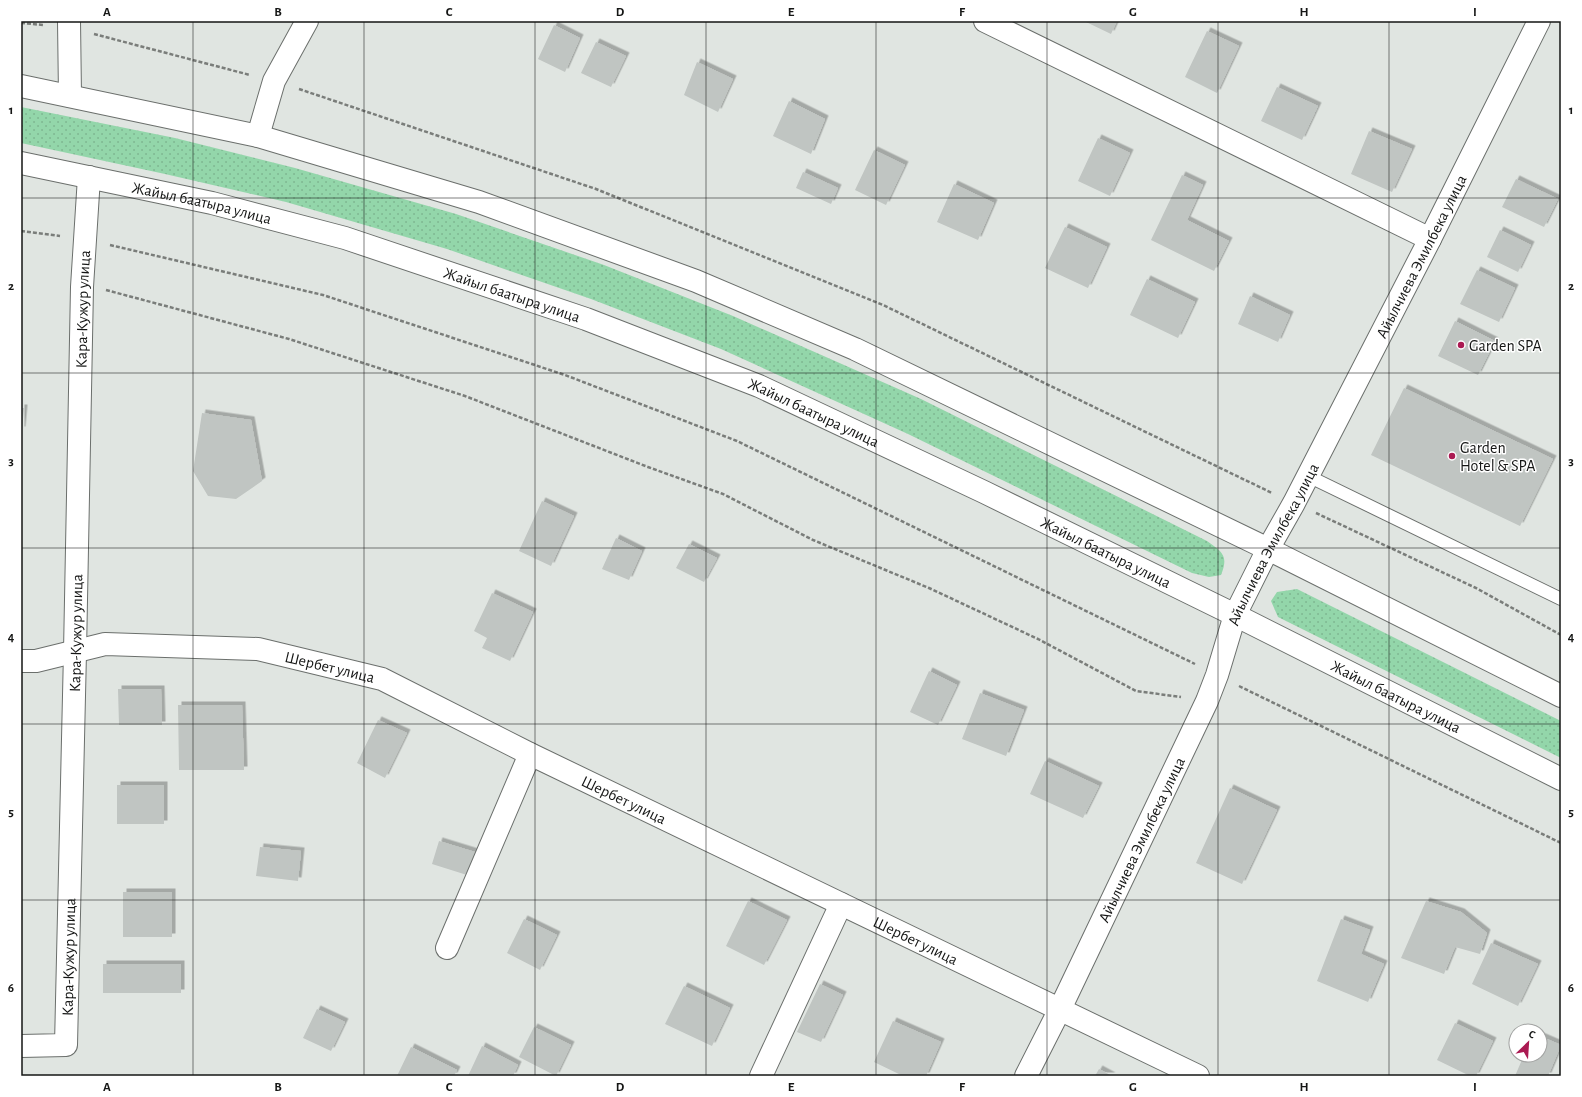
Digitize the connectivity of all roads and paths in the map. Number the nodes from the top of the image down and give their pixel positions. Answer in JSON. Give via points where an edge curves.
{"nodes":[{"id":1,"x":306,"y":21,"type":"edge"},
{"id":2,"x":985,"y":21,"type":"edge"},
{"id":3,"x":1539,"y":21,"type":"edge"},
{"id":4,"x":21,"y":22,"type":"edge"},
{"id":5,"x":69,"y":24,"type":"edge"},
{"id":6,"x":274,"y":81,"type":"junction"},
{"id":7,"x":21,"y":86,"type":"edge"},
{"id":8,"x":70,"y":96,"type":"junction"},
{"id":9,"x":258,"y":136,"type":"junction"},
{"id":10,"x":21,"y":163,"type":"edge"},
{"id":11,"x":89,"y":177,"type":"junction"},
{"id":12,"x":21,"y":231,"type":"edge"},
{"id":13,"x":1430,"y":239,"type":"junction"},
{"id":14,"x":85,"y":240,"type":"junction"},
{"id":15,"x":82,"y":287,"type":"junction"},
{"id":16,"x":1308,"y":476,"type":"junction"},
{"id":17,"x":1294,"y":503,"type":"junction"},
{"id":18,"x":1268,"y":549,"type":"junction"},
{"id":19,"x":1561,"y":599,"type":"edge"},
{"id":20,"x":1235,"y":615,"type":"junction"},
{"id":21,"x":1561,"y":635,"type":"edge"},
{"id":22,"x":76,"y":652,"type":"junction"},
{"id":23,"x":21,"y":661,"type":"edge"},
{"id":24,"x":1217,"y":675,"type":"junction"},
{"id":25,"x":1561,"y":696,"type":"edge"},
{"id":26,"x":1207,"y":700,"type":"junction"},
{"id":27,"x":530,"y":754,"type":"junction"},
{"id":28,"x":1561,"y":779,"type":"edge"},
{"id":29,"x":1561,"y":842,"type":"edge"},
{"id":30,"x":841,"y":904,"type":"junction"},
{"id":31,"x":447,"y":948,"type":"dead end"},
{"id":32,"x":1060,"y":1009,"type":"junction"},
{"id":33,"x":21,"y":1046,"type":"edge"},
{"id":34,"x":761,"y":1076,"type":"edge"},
{"id":35,"x":1026,"y":1076,"type":"edge"},
{"id":36,"x":1198,"y":1076,"type":"edge"}],
"edges":[{"from":1,"to":6,"type":"street"},
{"from":2,"to":13,"type":"street"},
{"from":3,"to":13,"type":"street","name":"Айылчиева Эмилбека улица"},
{"from":4,"to":5,"type":"path"},
{"from":5,"to":6,"type":"path"},
{"from":5,"to":8,"type":"street"},
{"from":6,"to":9,"type":"street"},
{"from":6,"to":17,"type":"path","via":[[596,189],[883,305]]},
{"from":7,"to":8,"type":"street"},
{"from":8,"to":9,"type":"street"},
{"from":9,"to":18,"type":"street","via":[[478,202],[696,281],[855,349]]},
{"from":10,"to":11,"type":"street","name":"Жайыл баатыра улица"},
{"from":11,"to":14,"type":"street","name":"Кара-Кужур улица"},
{"from":11,"to":20,"type":"street","name":"Жайыл баатыра улица","via":[[212,203],[345,238],[586,319],[759,386],[984,492]]},
{"from":12,"to":14,"type":"path"},
{"from":13,"to":16,"type":"street","name":"Айылчиева Эмилбека улица"},
{"from":14,"to":15,"type":"street","name":"Кара-Кужур улица"},
{"from":14,"to":24,"type":"path","via":[[324,295],[565,375],[737,441]]},
{"from":15,"to":22,"type":"street","name":"Кара-Кужур улица"},
{"from":15,"to":26,"type":"path","via":[[107,290],[289,339],[465,396],[723,494],[813,540],[929,588],[1038,639],[1136,691]]},
{"from":16,"to":17,"type":"street","name":"Айылчиева Эмилбека улица"},
{"from":16,"to":19,"type":"lane"},
{"from":17,"to":18,"type":"street","name":"Айылчиева Эмилбека улица"},
{"from":17,"to":21,"type":"path","via":[[1476,588]]},
{"from":18,"to":20,"type":"street","name":"Айылчиева Эмилбека улица"},
{"from":18,"to":25,"type":"street"},
{"from":20,"to":24,"type":"street","name":"Айылчиева Эмилбека улица"},
{"from":20,"to":28,"type":"street","name":"Жайыл баатыра улица"},
{"from":22,"to":23,"type":"street","name":"Шербет улица","via":[[36,661]]},
{"from":22,"to":27,"type":"street","name":"Шербет улица","via":[[105,644],[258,649],[382,679]]},
{"from":22,"to":33,"type":"street","name":"Кара-Кужур улица","via":[[66,1045]]},
{"from":24,"to":26,"type":"street","name":"Айылчиева Эмилбека улица"},
{"from":24,"to":29,"type":"path"},
{"from":26,"to":32,"type":"street","name":"Айылчиева Эмилбека улица"},
{"from":27,"to":30,"type":"street","name":"Шербет улица"},
{"from":27,"to":31,"type":"street"},
{"from":30,"to":32,"type":"street","name":"Шербет улица"},
{"from":30,"to":34,"type":"street"},
{"from":32,"to":35,"type":"street","name":"Айылчиева Эмилбека улица"},
{"from":32,"to":36,"type":"street","name":"Шербет улица"}]}
